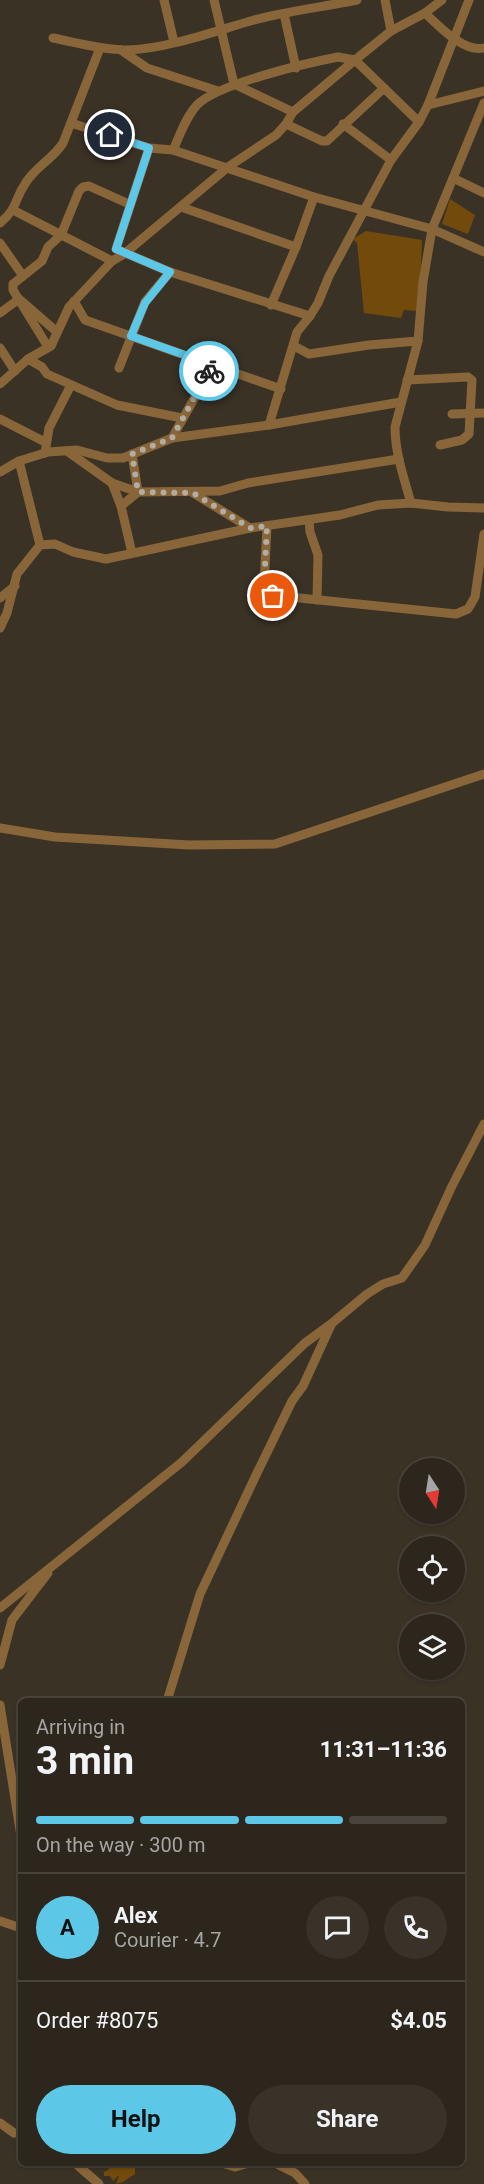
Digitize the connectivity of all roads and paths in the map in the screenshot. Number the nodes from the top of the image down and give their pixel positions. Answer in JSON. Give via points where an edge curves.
{"nodes":[{"id":1,"x":164,"y":0,"type":"edge"},
{"id":2,"x":214,"y":0,"type":"edge"},
{"id":3,"x":357,"y":0,"type":"edge"},
{"id":4,"x":385,"y":0,"type":"edge"},
{"id":5,"x":442,"y":0,"type":"edge"},
{"id":6,"x":469,"y":0,"type":"edge"},
{"id":7,"x":284,"y":14,"type":"junction"},
{"id":8,"x":425,"y":14,"type":"junction"},
{"id":9,"x":222,"y":30,"type":"junction"},
{"id":10,"x":392,"y":31,"type":"junction"},
{"id":11,"x":53,"y":38,"type":"dead end"},
{"id":12,"x":454,"y":40,"type":"junction"},
{"id":13,"x":174,"y":42,"type":"junction"},
{"id":14,"x":100,"y":48,"type":"junction"},
{"id":15,"x":484,"y":48,"type":"edge"},
{"id":16,"x":121,"y":50,"type":"junction"},
{"id":17,"x":355,"y":60,"type":"junction"},
{"id":18,"x":296,"y":68,"type":"junction"},
{"id":19,"x":234,"y":84,"type":"junction"},
{"id":20,"x":384,"y":88,"type":"junction"},
{"id":21,"x":218,"y":91,"type":"junction"},
{"id":22,"x":484,"y":91,"type":"edge"},
{"id":23,"x":484,"y":103,"type":"edge"},
{"id":24,"x":428,"y":105,"type":"junction"},
{"id":25,"x":293,"y":112,"type":"junction"},
{"id":26,"x":419,"y":122,"type":"junction"},
{"id":27,"x":71,"y":123,"type":"junction"},
{"id":28,"x":286,"y":124,"type":"junction"},
{"id":29,"x":344,"y":124,"type":"junction"},
{"id":30,"x":149,"y":148,"type":"junction"},
{"id":31,"x":173,"y":150,"type":"junction"},
{"id":32,"x":391,"y":159,"type":"junction"},
{"id":33,"x":228,"y":167,"type":"junction"},
{"id":34,"x":453,"y":178,"type":"junction"},
{"id":35,"x":484,"y":193,"type":"edge"},
{"id":36,"x":314,"y":197,"type":"junction"},
{"id":37,"x":129,"y":204,"type":"junction"},
{"id":38,"x":181,"y":207,"type":"junction"},
{"id":39,"x":13,"y":210,"type":"junction"},
{"id":40,"x":365,"y":210,"type":"junction"},
{"id":41,"x":0,"y":223,"type":"edge"},
{"id":42,"x":432,"y":229,"type":"junction"},
{"id":43,"x":61,"y":235,"type":"junction"},
{"id":44,"x":0,"y":243,"type":"edge"},
{"id":45,"x":296,"y":247,"type":"junction"},
{"id":46,"x":484,"y":252,"type":"edge"},
{"id":47,"x":124,"y":254,"type":"junction"},
{"id":48,"x":112,"y":261,"type":"junction"},
{"id":49,"x":170,"y":272,"type":"junction"},
{"id":50,"x":23,"y":276,"type":"junction"},
{"id":51,"x":19,"y":299,"type":"junction"},
{"id":52,"x":74,"y":301,"type":"junction"},
{"id":53,"x":271,"y":305,"type":"junction"},
{"id":54,"x":0,"y":313,"type":"edge"},
{"id":55,"x":310,"y":316,"type":"junction"},
{"id":56,"x":57,"y":332,"type":"junction"},
{"id":57,"x":131,"y":336,"type":"junction"},
{"id":58,"x":418,"y":341,"type":"junction"},
{"id":59,"x":294,"y":346,"type":"junction"},
{"id":60,"x":48,"y":347,"type":"junction"},
{"id":61,"x":0,"y":348,"type":"edge"},
{"id":62,"x":28,"y":359,"type":"junction"},
{"id":63,"x":213,"y":365,"type":"junction"},
{"id":64,"x":119,"y":368,"type":"dead end"},
{"id":65,"x":15,"y":371,"type":"junction"},
{"id":66,"x":406,"y":380,"type":"junction"},
{"id":67,"x":0,"y":384,"type":"edge"},
{"id":68,"x":71,"y":385,"type":"junction"},
{"id":69,"x":281,"y":389,"type":"junction"},
{"id":70,"x":401,"y":402,"type":"junction"},
{"id":71,"x":471,"y":412,"type":"junction"},
{"id":72,"x":484,"y":412,"type":"edge"},
{"id":73,"x":453,"y":414,"type":"dead end"},
{"id":74,"x":182,"y":418,"type":"junction"},
{"id":75,"x":0,"y":419,"type":"edge"},
{"id":76,"x":269,"y":425,"type":"junction"},
{"id":77,"x":172,"y":438,"type":"junction"},
{"id":78,"x":45,"y":442,"type":"junction"},
{"id":79,"x":440,"y":445,"type":"dead end"},
{"id":80,"x":67,"y":451,"type":"junction"},
{"id":81,"x":45,"y":453,"type":"junction"},
{"id":82,"x":132,"y":454,"type":"junction"},
{"id":83,"x":399,"y":459,"type":"junction"},
{"id":84,"x":19,"y":461,"type":"junction"},
{"id":85,"x":0,"y":472,"type":"edge"},
{"id":86,"x":112,"y":483,"type":"junction"},
{"id":87,"x":138,"y":492,"type":"junction"},
{"id":88,"x":193,"y":493,"type":"junction"},
{"id":89,"x":411,"y":503,"type":"junction"},
{"id":90,"x":121,"y":506,"type":"junction"},
{"id":91,"x":484,"y":508,"type":"edge"},
{"id":92,"x":309,"y":520,"type":"junction"},
{"id":93,"x":267,"y":526,"type":"junction"},
{"id":94,"x":250,"y":528,"type":"junction"},
{"id":95,"x":484,"y":534,"type":"edge"},
{"id":96,"x":40,"y":545,"type":"junction"},
{"id":97,"x":132,"y":553,"type":"junction"},
{"id":98,"x":15,"y":585,"type":"junction"},
{"id":99,"x":0,"y":598,"type":"edge"},
{"id":100,"x":317,"y":600,"type":"junction"},
{"id":101,"x":0,"y":628,"type":"edge"},
{"id":102,"x":484,"y":774,"type":"edge"},
{"id":103,"x":0,"y":828,"type":"edge"},
{"id":104,"x":484,"y":1124,"type":"edge"},
{"id":105,"x":331,"y":1324,"type":"junction"},
{"id":106,"x":57,"y":1561,"type":"junction"},
{"id":107,"x":0,"y":1608,"type":"edge"},
{"id":108,"x":0,"y":1665,"type":"edge"},
{"id":109,"x":168,"y":1698,"type":"edge"},
{"id":110,"x":0,"y":1705,"type":"edge"},
{"id":111,"x":18,"y":1817,"type":"edge"},
{"id":112,"x":0,"y":1921,"type":"edge"},
{"id":113,"x":18,"y":1927,"type":"edge"},
{"id":114,"x":0,"y":2123,"type":"edge"},
{"id":115,"x":18,"y":2133,"type":"edge"},
{"id":116,"x":78,"y":2166,"type":"edge"},
{"id":117,"x":281,"y":2166,"type":"edge"},
{"id":118,"x":99,"y":2184,"type":"edge"},
{"id":119,"x":305,"y":2184,"type":"edge"}],
"edges":[{"from":1,"to":13,"type":"street"},
{"from":2,"to":9,"type":"street"},
{"from":3,"to":7,"type":"street"},
{"from":4,"to":10,"type":"street"},
{"from":5,"to":8,"type":"street"},
{"from":6,"to":12,"type":"street"},
{"from":7,"to":9,"type":"street"},
{"from":7,"to":18,"type":"street"},
{"from":8,"to":10,"type":"street"},
{"from":8,"to":12,"type":"street"},
{"from":9,"to":13,"type":"street"},
{"from":9,"to":19,"type":"street"},
{"from":10,"to":17,"type":"street"},
{"from":11,"to":14,"type":"street"},
{"from":12,"to":15,"type":"street","via":[[478,50]]},
{"from":12,"to":24,"type":"street"},
{"from":13,"to":16,"type":"street"},
{"from":14,"to":16,"type":"street"},
{"from":14,"to":27,"type":"street"},
{"from":16,"to":21,"type":"street","via":[[147,68]]},
{"from":17,"to":18,"type":"street","via":[[338,57]]},
{"from":17,"to":20,"type":"street"},
{"from":17,"to":25,"type":"street"},
{"from":18,"to":19,"type":"street"},
{"from":19,"to":21,"type":"street"},
{"from":19,"to":25,"type":"street"},
{"from":20,"to":26,"type":"street"},
{"from":20,"to":29,"type":"street"},
{"from":21,"to":31,"type":"street","via":[[192,111]]},
{"from":22,"to":24,"type":"street"},
{"from":23,"to":34,"type":"street"},
{"from":24,"to":26,"type":"street"},
{"from":25,"to":28,"type":"street"},
{"from":26,"to":32,"type":"street"},
{"from":27,"to":30,"type":"street"},
{"from":27,"to":39,"type":"street","via":[[60,148],[24,184]]},
{"from":28,"to":29,"type":"street","via":[[327,141]]},
{"from":28,"to":33,"type":"street"},
{"from":29,"to":32,"type":"street"},
{"from":30,"to":31,"type":"street"},
{"from":30,"to":37,"type":"street"},
{"from":31,"to":33,"type":"street"},
{"from":32,"to":40,"type":"street"},
{"from":33,"to":36,"type":"street"},
{"from":33,"to":38,"type":"street"},
{"from":34,"to":35,"type":"street"},
{"from":34,"to":42,"type":"street"},
{"from":36,"to":40,"type":"street"},
{"from":36,"to":45,"type":"street"},
{"from":37,"to":43,"type":"street","via":[[89,186],[83,187]]},
{"from":37,"to":47,"type":"street","via":[[116,249]]},
{"from":38,"to":45,"type":"street"},
{"from":38,"to":47,"type":"street"},
{"from":39,"to":41,"type":"street"},
{"from":39,"to":43,"type":"street"},
{"from":40,"to":42,"type":"street"},
{"from":40,"to":55,"type":"street"},
{"from":42,"to":46,"type":"street"},
{"from":42,"to":58,"type":"street"},
{"from":43,"to":48,"type":"street"},
{"from":43,"to":50,"type":"street","via":[[48,247],[42,261]]},
{"from":44,"to":50,"type":"street"},
{"from":45,"to":53,"type":"street"},
{"from":47,"to":48,"type":"street"},
{"from":47,"to":49,"type":"street"},
{"from":48,"to":52,"type":"street"},
{"from":49,"to":53,"type":"street"},
{"from":49,"to":57,"type":"street","via":[[145,303]]},
{"from":50,"to":51,"type":"street","via":[[13,284]]},
{"from":51,"to":54,"type":"street"},
{"from":51,"to":56,"type":"street"},
{"from":51,"to":60,"type":"street"},
{"from":52,"to":56,"type":"street"},
{"from":52,"to":57,"type":"street","via":[[84,320]]},
{"from":53,"to":55,"type":"street"},
{"from":55,"to":59,"type":"street","via":[[297,332]]},
{"from":56,"to":60,"type":"street"},
{"from":57,"to":63,"type":"street"},
{"from":57,"to":64,"type":"street"},
{"from":58,"to":59,"type":"street","via":[[309,354]]},
{"from":58,"to":66,"type":"street"},
{"from":59,"to":69,"type":"street"},
{"from":60,"to":62,"type":"street"},
{"from":61,"to":65,"type":"street"},
{"from":62,"to":65,"type":"street"},
{"from":62,"to":68,"type":"street","via":[[46,374]]},
{"from":63,"to":69,"type":"street"},
{"from":63,"to":74,"type":"street"},
{"from":65,"to":67,"type":"street"},
{"from":66,"to":70,"type":"street"},
{"from":66,"to":71,"type":"street","via":[[470,377]]},
{"from":68,"to":74,"type":"street","via":[[117,405]]},
{"from":68,"to":78,"type":"street"},
{"from":69,"to":76,"type":"street"},
{"from":70,"to":76,"type":"street"},
{"from":70,"to":83,"type":"street","via":[[395,427]]},
{"from":71,"to":72,"type":"street"},
{"from":71,"to":73,"type":"street"},
{"from":71,"to":79,"type":"street","via":[[468,436]]},
{"from":74,"to":77,"type":"street"},
{"from":75,"to":78,"type":"street"},
{"from":76,"to":77,"type":"street"},
{"from":77,"to":82,"type":"street"},
{"from":78,"to":81,"type":"street"},
{"from":80,"to":81,"type":"street"},
{"from":80,"to":82,"type":"street","via":[[106,458]]},
{"from":80,"to":86,"type":"street"},
{"from":81,"to":84,"type":"street"},
{"from":82,"to":87,"type":"street"},
{"from":83,"to":88,"type":"street"},
{"from":83,"to":89,"type":"street"},
{"from":84,"to":85,"type":"street"},
{"from":84,"to":96,"type":"street"},
{"from":86,"to":87,"type":"street"},
{"from":86,"to":90,"type":"street"},
{"from":87,"to":88,"type":"street"},
{"from":87,"to":90,"type":"street"},
{"from":88,"to":94,"type":"street"},
{"from":89,"to":91,"type":"street"},
{"from":89,"to":92,"type":"street","via":[[378,505]]},
{"from":90,"to":97,"type":"street"},
{"from":92,"to":93,"type":"street"},
{"from":92,"to":100,"type":"street","via":[[318,555]]},
{"from":93,"to":94,"type":"street"},
{"from":93,"to":100,"type":"street","via":[[266,592]]},
{"from":94,"to":97,"type":"street"},
{"from":95,"to":100,"type":"street","via":[[475,597],[463,612],[450,614]]},
{"from":96,"to":97,"type":"street","via":[[55,544],[106,559]]},
{"from":96,"to":98,"type":"street","via":[[17,574]]},
{"from":98,"to":99,"type":"street"},
{"from":98,"to":101,"type":"street"},
{"from":102,"to":103,"type":"street","via":[[275,844],[177,845],[55,837]]},
{"from":104,"to":105,"type":"street","via":[[425,1245],[402,1278],[367,1294]]},
{"from":105,"to":106,"type":"street","via":[[305,1343],[182,1462]]},
{"from":105,"to":109,"type":"street","via":[[200,1594]]},
{"from":106,"to":107,"type":"street"},
{"from":106,"to":108,"type":"street","via":[[12,1620]]},
{"from":110,"to":111,"type":"street"},
{"from":112,"to":113,"type":"street"},
{"from":114,"to":115,"type":"street"},
{"from":116,"to":118,"type":"street"},
{"from":117,"to":119,"type":"street"}]}
